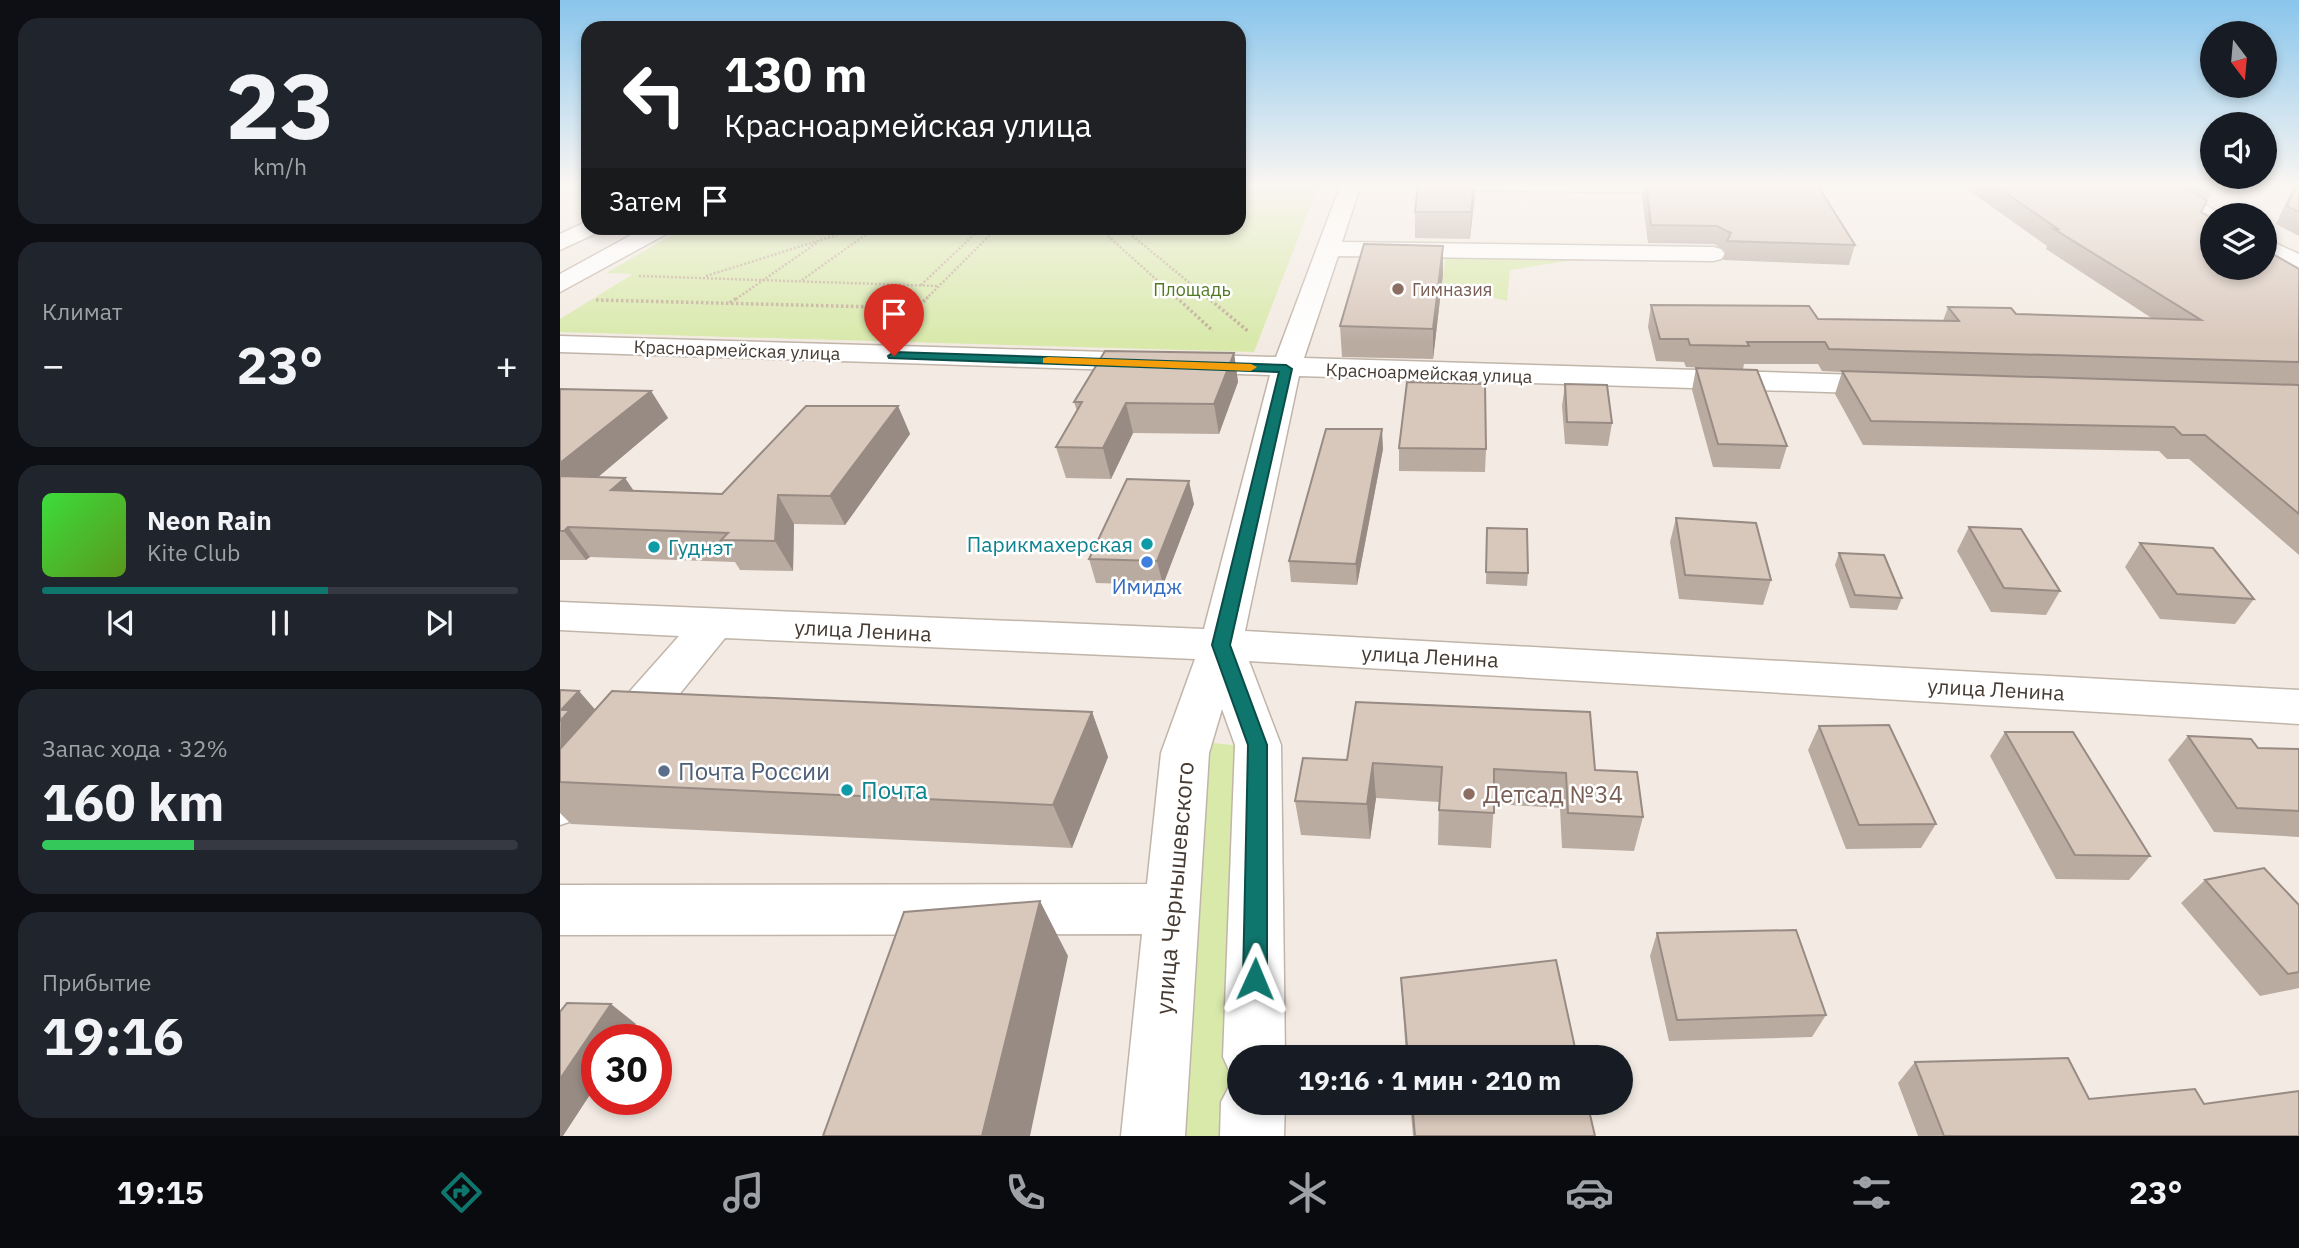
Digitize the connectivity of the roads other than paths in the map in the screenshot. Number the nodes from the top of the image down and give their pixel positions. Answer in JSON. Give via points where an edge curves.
{"nodes":[{"id":1,"x":644,"y":237,"type":"edge"},
{"id":2,"x":1330,"y":237,"type":"edge"},
{"id":3,"x":1328,"y":248,"type":"junction"},
{"id":4,"x":2277,"y":251,"type":"edge"},
{"id":5,"x":1713,"y":254,"type":"dead end"},
{"id":6,"x":2299,"y":263,"type":"edge"},
{"id":7,"x":560,"y":284,"type":"edge"},
{"id":8,"x":560,"y":345,"type":"edge"},
{"id":9,"x":1286,"y":369,"type":"junction"},
{"id":10,"x":1924,"y":386,"type":"edge"},
{"id":11,"x":560,"y":616,"type":"edge"},
{"id":12,"x":714,"y":623,"type":"junction"},
{"id":13,"x":1221,"y":645,"type":"junction"},
{"id":14,"x":2299,"y":706,"type":"edge"},
{"id":15,"x":560,"y":804,"type":"edge"},
{"id":16,"x":1172,"y":909,"type":"junction"},
{"id":17,"x":560,"y":910,"type":"edge"},
{"id":18,"x":1254,"y":1045,"type":"edge"},
{"id":19,"x":1253,"y":1115,"type":"edge"},
{"id":20,"x":1153,"y":1136,"type":"edge"},
{"id":21,"x":1252,"y":1136,"type":"edge"}],
"edges":[{"from":1,"to":7,"type":"street"},
{"from":2,"to":3,"type":"street","name":"улица Чернышевского"},
{"from":3,"to":5,"type":"street"},
{"from":3,"to":9,"type":"street","name":"улица Чернышевского"},
{"from":4,"to":6,"type":"street"},
{"from":8,"to":9,"type":"street","name":"Красноармейская улица"},
{"from":9,"to":10,"type":"street","name":"Красноармейская улица"},
{"from":9,"to":13,"type":"street","name":"улица Чернышевского"},
{"from":11,"to":12,"type":"street","name":"улица Ленина"},
{"from":12,"to":13,"type":"street","name":"улица Ленина"},
{"from":12,"to":15,"type":"street"},
{"from":13,"to":14,"type":"street","name":"улица Ленина"},
{"from":13,"to":16,"type":"street","name":"улица Чернышевского","via":[[1185,753]]},
{"from":13,"to":18,"type":"street","via":[[1258,745]]},
{"from":16,"to":17,"type":"street"},
{"from":16,"to":20,"type":"street","name":"улица Чернышевского"},
{"from":19,"to":21,"type":"street"}]}
